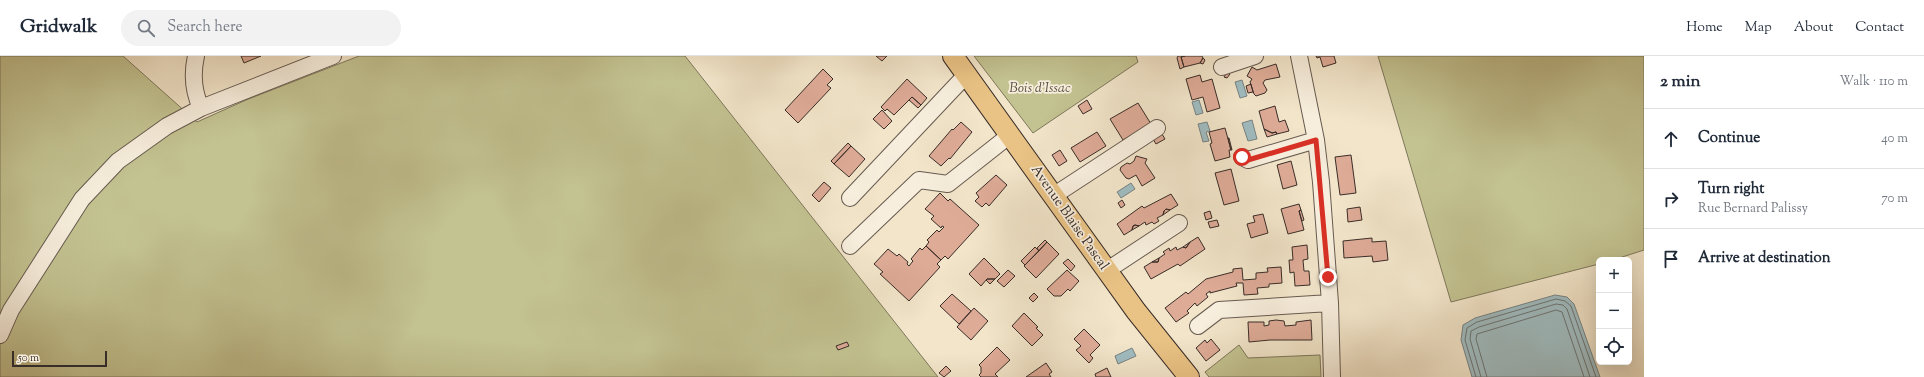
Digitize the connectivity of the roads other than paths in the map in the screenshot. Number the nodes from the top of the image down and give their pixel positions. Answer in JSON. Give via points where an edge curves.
{"nodes":[{"id":1,"x":196,"y":56,"type":"edge"},
{"id":2,"x":332,"y":56,"type":"edge"},
{"id":3,"x":953,"y":56,"type":"edge"},
{"id":4,"x":1255,"y":56,"type":"edge"},
{"id":5,"x":1299,"y":56,"type":"edge"},
{"id":6,"x":1222,"y":67,"type":"dead end"},
{"id":7,"x":966,"y":74,"type":"junction"},
{"id":8,"x":201,"y":108,"type":"junction"},
{"id":9,"x":1157,"y":128,"type":"dead end"},
{"id":10,"x":1010,"y":135,"type":"junction"},
{"id":11,"x":1316,"y":140,"type":"junction"},
{"id":12,"x":1242,"y":157,"type":"dead end"},
{"id":13,"x":1053,"y":196,"type":"junction"},
{"id":14,"x":850,"y":198,"type":"dead end"},
{"id":15,"x":1179,"y":223,"type":"dead end"},
{"id":16,"x":850,"y":246,"type":"dead end"},
{"id":17,"x":1106,"y":271,"type":"junction"},
{"id":18,"x":1330,"y":303,"type":"junction"},
{"id":19,"x":1198,"y":326,"type":"dead end"},
{"id":20,"x":0,"y":335,"type":"edge"},
{"id":21,"x":1189,"y":377,"type":"edge"},
{"id":22,"x":1332,"y":377,"type":"edge"}],
"edges":[{"from":1,"to":8,"type":"street","via":[[192,72],[196,98]]},
{"from":2,"to":8,"type":"street"},
{"from":3,"to":7,"type":"main road","name":"Avenue Blaise Pascal"},
{"from":4,"to":6,"type":"street"},
{"from":5,"to":11,"type":"street"},
{"from":7,"to":10,"type":"main road","name":"Avenue Blaise Pascal"},
{"from":7,"to":14,"type":"street"},
{"from":8,"to":20,"type":"street","via":[[167,126],[118,161],[82,199],[11,310]]},
{"from":9,"to":13,"type":"street"},
{"from":10,"to":13,"type":"main road","name":"Avenue Blaise Pascal"},
{"from":10,"to":16,"type":"street","via":[[948,184],[919,180]]},
{"from":11,"to":12,"type":"street","via":[[1248,160]]},
{"from":11,"to":18,"type":"street"},
{"from":13,"to":17,"type":"main road","name":"Avenue Blaise Pascal"},
{"from":15,"to":17,"type":"street"},
{"from":17,"to":21,"type":"main road","name":"Avenue Blaise Pascal"},
{"from":18,"to":19,"type":"street","via":[[1219,310]]},
{"from":18,"to":22,"type":"street"}]}
